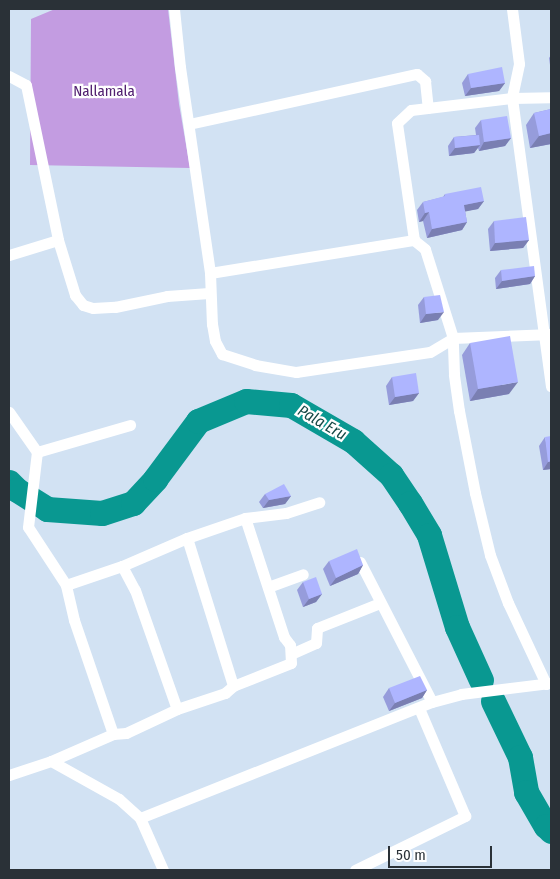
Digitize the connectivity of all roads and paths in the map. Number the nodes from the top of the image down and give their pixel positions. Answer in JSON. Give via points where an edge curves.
{"nodes":[{"id":1,"x":174,"y":9,"type":"edge"},
{"id":2,"x":512,"y":9,"type":"edge"},
{"id":3,"x":9,"y":76,"type":"edge"},
{"id":4,"x":551,"y":97,"type":"edge"},
{"id":5,"x":512,"y":98,"type":"junction"},
{"id":6,"x":428,"y":108,"type":"junction"},
{"id":7,"x":188,"y":124,"type":"junction"},
{"id":8,"x":58,"y":240,"type":"junction"},
{"id":9,"x":414,"y":240,"type":"junction"},
{"id":10,"x":9,"y":255,"type":"edge"},
{"id":11,"x":210,"y":273,"type":"junction"},
{"id":12,"x":209,"y":293,"type":"junction"},
{"id":13,"x":548,"y":334,"type":"edge"},
{"id":14,"x":453,"y":338,"type":"junction"},
{"id":15,"x":551,"y":386,"type":"edge"},
{"id":16,"x":9,"y":412,"type":"edge"},
{"id":17,"x":130,"y":425,"type":"dead end"},
{"id":18,"x":37,"y":452,"type":"junction"},
{"id":19,"x":319,"y":502,"type":"dead end"},
{"id":20,"x":245,"y":518,"type":"junction"},
{"id":21,"x":187,"y":538,"type":"junction"},
{"id":22,"x":360,"y":562,"type":"edge"},
{"id":23,"x":122,"y":566,"type":"junction"},
{"id":24,"x":304,"y":574,"type":"dead end"},
{"id":25,"x":66,"y":585,"type":"junction"},
{"id":26,"x":268,"y":587,"type":"junction"},
{"id":27,"x":380,"y":602,"type":"junction"},
{"id":28,"x":290,"y":654,"type":"junction"},
{"id":29,"x":548,"y":683,"type":"edge"},
{"id":30,"x":233,"y":686,"type":"junction"},
{"id":31,"x":432,"y":702,"type":"junction"},
{"id":32,"x":419,"y":708,"type":"junction"},
{"id":33,"x":178,"y":709,"type":"junction"},
{"id":34,"x":113,"y":734,"type":"junction"},
{"id":35,"x":51,"y":761,"type":"junction"},
{"id":36,"x":9,"y":776,"type":"edge"},
{"id":37,"x":140,"y":818,"type":"junction"},
{"id":38,"x":163,"y":870,"type":"edge"},
{"id":39,"x":355,"y":870,"type":"edge"}],
"edges":[{"from":1,"to":7,"type":"street"},
{"from":2,"to":5,"type":"street","via":[[519,64]]},
{"from":3,"to":8,"type":"street","via":[[26,85]]},
{"from":4,"to":5,"type":"street"},
{"from":5,"to":6,"type":"street"},
{"from":5,"to":13,"type":"street"},
{"from":6,"to":7,"type":"street","via":[[425,81],[416,74]]},
{"from":6,"to":9,"type":"street","via":[[411,110],[397,123]]},
{"from":7,"to":11,"type":"street"},
{"from":8,"to":10,"type":"street"},
{"from":8,"to":12,"type":"street","via":[[75,294],[83,305],[115,307],[166,296]]},
{"from":9,"to":11,"type":"street"},
{"from":9,"to":14,"type":"street","via":[[425,249]]},
{"from":11,"to":12,"type":"street"},
{"from":12,"to":14,"type":"street","via":[[215,340],[222,354],[276,369],[296,372],[430,352]]},
{"from":13,"to":14,"type":"street"},
{"from":13,"to":15,"type":"street"},
{"from":14,"to":29,"type":"street","via":[[460,411],[490,555],[508,604]]},
{"from":16,"to":18,"type":"street"},
{"from":17,"to":18,"type":"street"},
{"from":18,"to":25,"type":"street","via":[[28,527]]},
{"from":19,"to":20,"type":"street","via":[[286,513]]},
{"from":20,"to":21,"type":"street"},
{"from":20,"to":26,"type":"street"},
{"from":21,"to":23,"type":"street"},
{"from":21,"to":30,"type":"street"},
{"from":22,"to":27,"type":"street"},
{"from":23,"to":25,"type":"street"},
{"from":23,"to":33,"type":"street"},
{"from":24,"to":26,"type":"street"},
{"from":25,"to":34,"type":"street","via":[[74,620]]},
{"from":26,"to":28,"type":"street","via":[[284,637],[290,645]]},
{"from":27,"to":28,"type":"street","via":[[317,628],[316,643]]},
{"from":27,"to":31,"type":"street"},
{"from":28,"to":30,"type":"street","via":[[292,663]]},
{"from":29,"to":31,"type":"street","via":[[469,693]]},
{"from":30,"to":33,"type":"street","via":[[224,693]]},
{"from":31,"to":32,"type":"street"},
{"from":32,"to":37,"type":"street"},
{"from":32,"to":39,"type":"street","via":[[465,816]]},
{"from":33,"to":34,"type":"street","via":[[126,732]]},
{"from":34,"to":35,"type":"street"},
{"from":35,"to":36,"type":"street"},
{"from":35,"to":37,"type":"street","via":[[119,799]]},
{"from":37,"to":38,"type":"street"}]}
